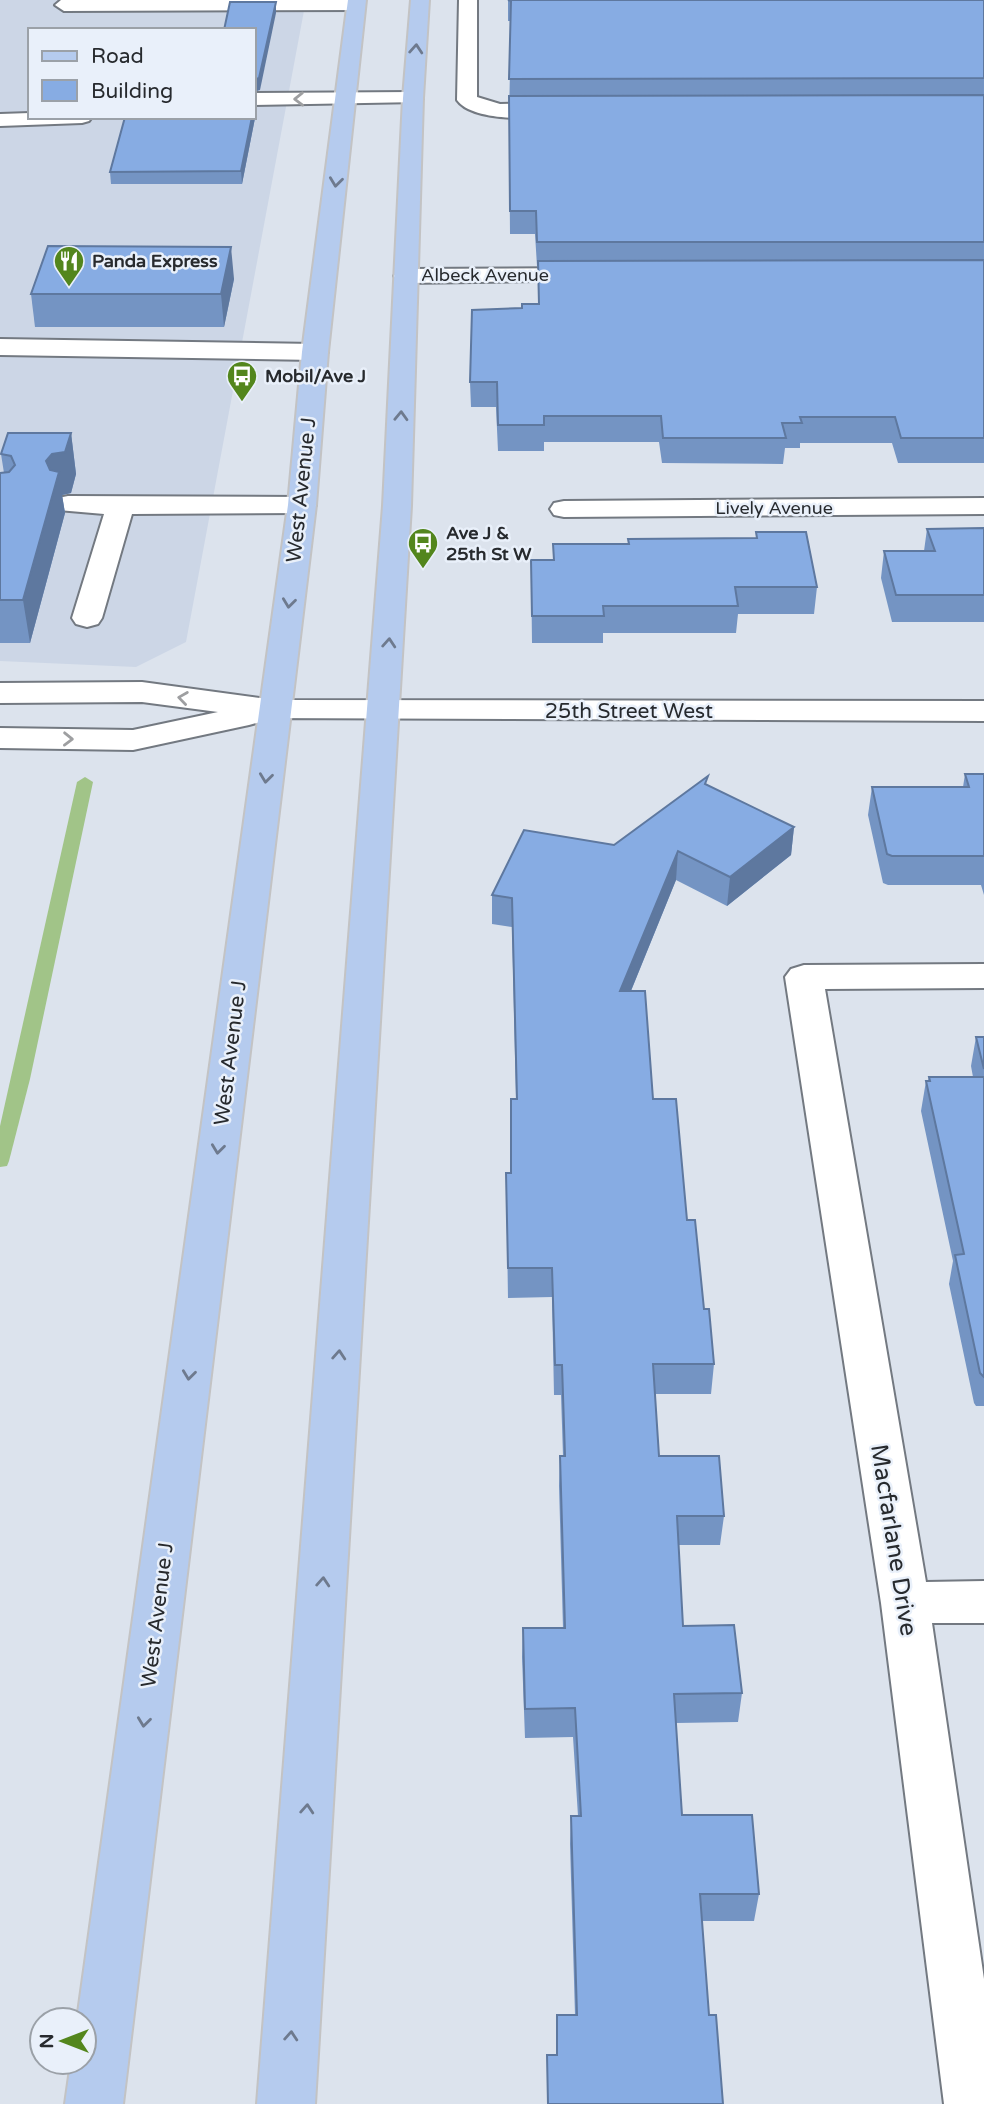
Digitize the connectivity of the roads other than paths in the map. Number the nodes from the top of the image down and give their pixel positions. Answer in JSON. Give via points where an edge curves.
{"nodes":[{"id":1,"x":419,"y":0,"type":"edge"},
{"id":2,"x":468,"y":0,"type":"edge"},
{"id":3,"x":356,"y":3,"type":"edge"},
{"id":4,"x":64,"y":5,"type":"dead end"},
{"id":5,"x":256,"y":99,"type":"edge"},
{"id":6,"x":28,"y":103,"type":"edge"},
{"id":7,"x":0,"y":104,"type":"edge"},
{"id":8,"x":344,"y":106,"type":"junction"},
{"id":9,"x":413,"y":106,"type":"junction"},
{"id":10,"x":588,"y":109,"type":"edge"},
{"id":11,"x":256,"y":115,"type":"edge"},
{"id":12,"x":28,"y":119,"type":"edge"},
{"id":13,"x":0,"y":120,"type":"edge"},
{"id":14,"x":612,"y":275,"type":"edge"},
{"id":15,"x":406,"y":276,"type":"junction"},
{"id":16,"x":0,"y":347,"type":"edge"},
{"id":17,"x":315,"y":352,"type":"junction"},
{"id":18,"x":68,"y":504,"type":"dead end"},
{"id":19,"x":302,"y":505,"type":"junction"},
{"id":20,"x":120,"y":506,"type":"junction"},
{"id":21,"x":984,"y":506,"type":"edge"},
{"id":22,"x":564,"y":509,"type":"dead end"},
{"id":23,"x":87,"y":618,"type":"dead end"},
{"id":24,"x":0,"y":693,"type":"edge"},
{"id":25,"x":275,"y":710,"type":"junction"},
{"id":26,"x":384,"y":711,"type":"junction"},
{"id":27,"x":984,"y":711,"type":"edge"},
{"id":28,"x":0,"y":738,"type":"edge"},
{"id":29,"x":984,"y":975,"type":"edge"},
{"id":30,"x":984,"y":1602,"type":"edge"},
{"id":31,"x":905,"y":1603,"type":"junction"},
{"id":32,"x":94,"y":2104,"type":"edge"},
{"id":33,"x":286,"y":2104,"type":"edge"},
{"id":34,"x":974,"y":2104,"type":"edge"}],
"edges":[{"from":9,"to":1,"type":"main road","one_way":true},
{"from":2,"to":10,"type":"street","via":[[467,100],[489,109]]},
{"from":3,"to":4,"type":"street"},
{"from":3,"to":8,"type":"main road","name":"West Avenue J"},
{"from":8,"to":5,"type":"street","one_way":true},
{"from":6,"to":7,"type":"street"},
{"from":8,"to":9,"type":"street"},
{"from":8,"to":11,"type":"street"},
{"from":8,"to":17,"type":"main road","name":"West Avenue J","one_way":true},
{"from":9,"to":15,"type":"main road"},
{"from":12,"to":13,"type":"street"},
{"from":14,"to":15,"type":"street","name":"Albeck Avenue"},
{"from":26,"to":15,"type":"main road","one_way":true},
{"from":16,"to":17,"type":"street"},
{"from":17,"to":19,"type":"main road","name":"West Avenue J"},
{"from":18,"to":20,"type":"street"},
{"from":19,"to":20,"type":"street"},
{"from":19,"to":25,"type":"main road","name":"West Avenue J","one_way":true},
{"from":20,"to":23,"type":"street"},
{"from":21,"to":22,"type":"street","name":"Lively Avenue"},
{"from":25,"to":24,"type":"street","name":"25th Street West","one_way":true,"via":[[142,692]]},
{"from":25,"to":26,"type":"street","name":"25th Street West"},
{"from":28,"to":25,"type":"street","name":"25th Street West","one_way":true,"via":[[133,740]]},
{"from":25,"to":32,"type":"main road","name":"West Avenue J","one_way":true},
{"from":26,"to":27,"type":"street","name":"25th Street West"},
{"from":33,"to":26,"type":"main road","one_way":true},
{"from":29,"to":31,"type":"street","name":"Macfarlane Drive","via":[[804,977]]},
{"from":30,"to":31,"type":"street"},
{"from":31,"to":34,"type":"street","name":"Macfarlane Drive"}]}
